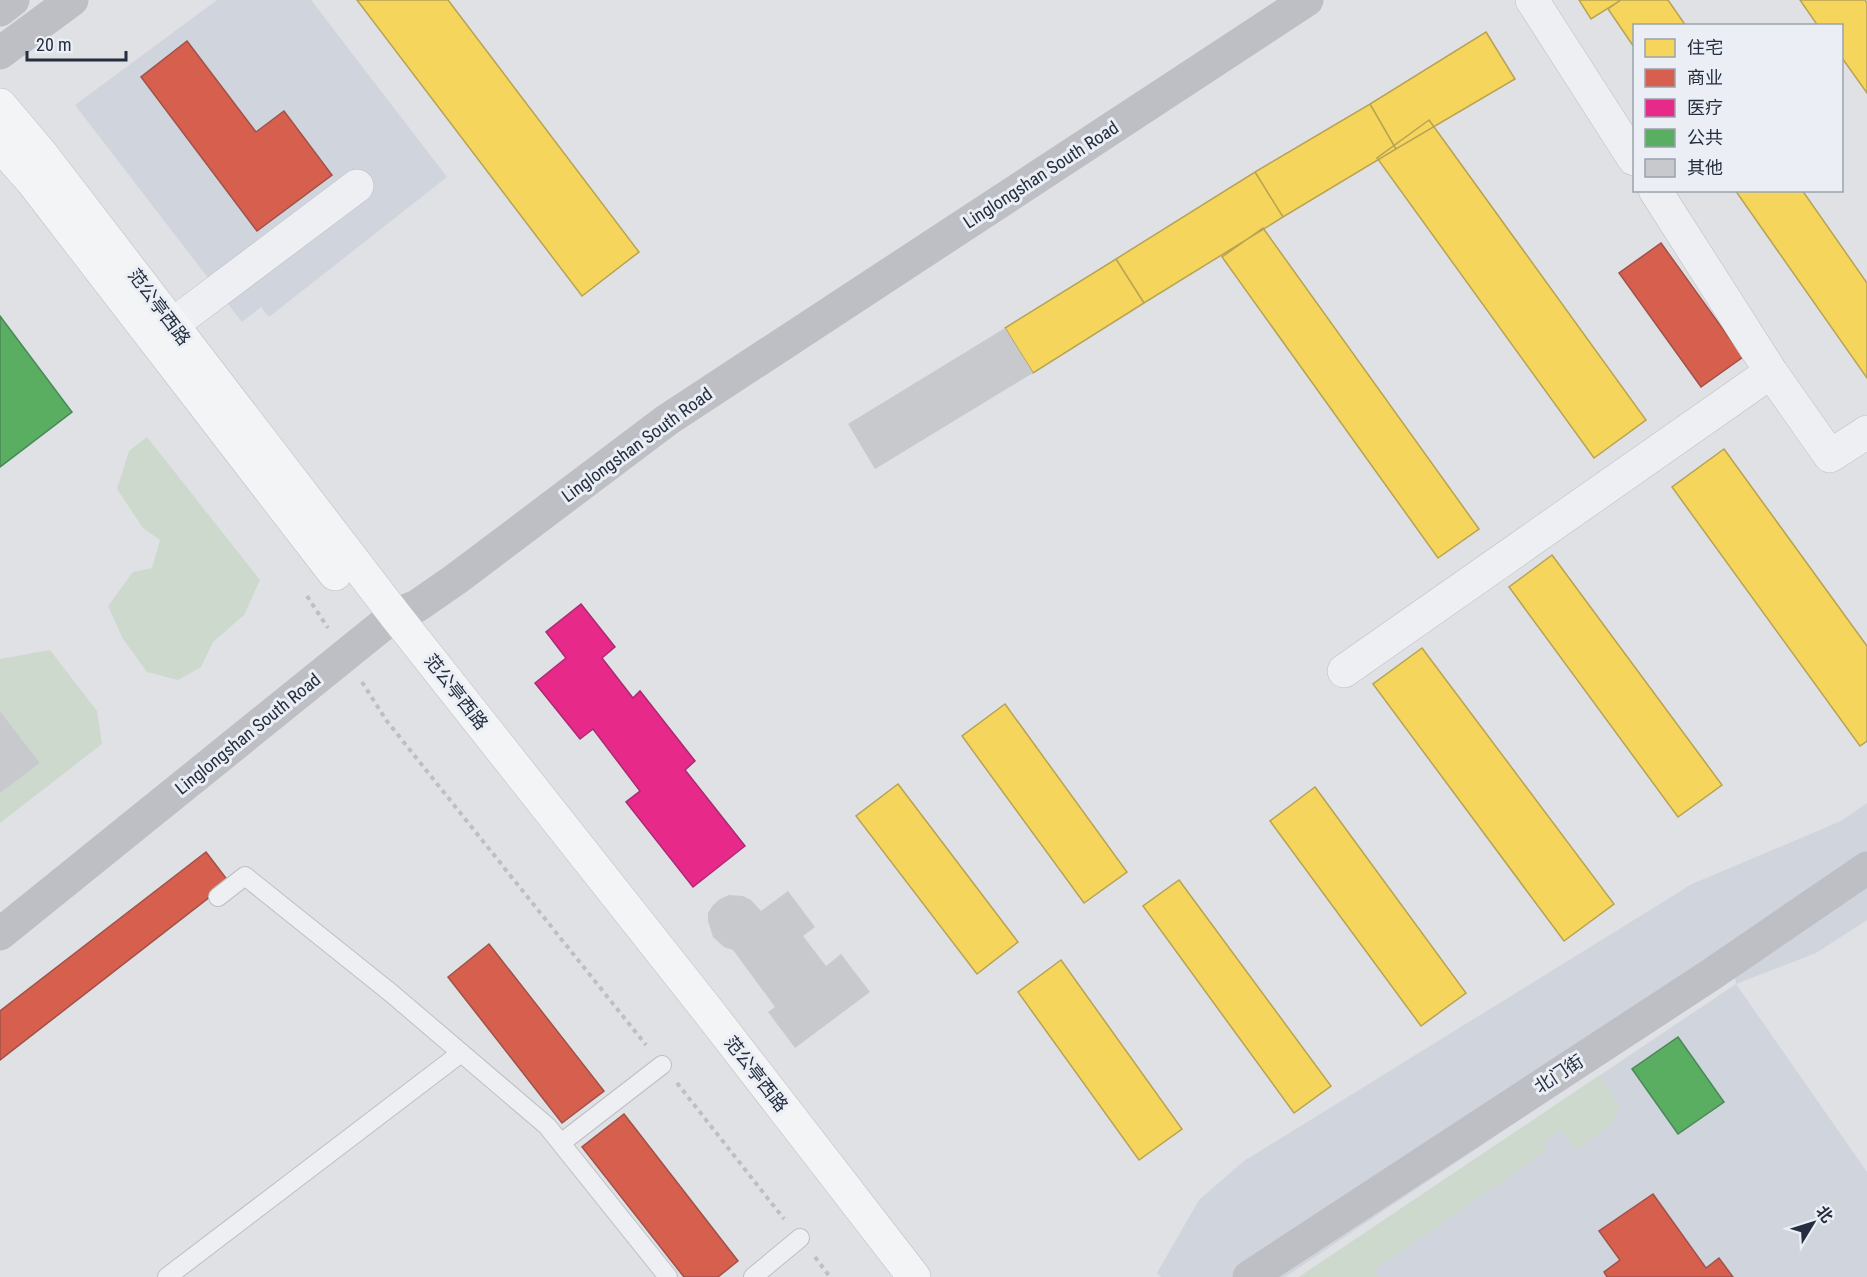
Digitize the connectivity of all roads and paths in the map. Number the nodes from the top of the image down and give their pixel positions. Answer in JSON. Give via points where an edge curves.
{"nodes":[{"id":1,"x":12,"y":0,"type":"edge"},
{"id":2,"x":72,"y":0,"type":"edge"},
{"id":3,"x":1307,"y":0,"type":"edge"},
{"id":4,"x":1532,"y":0,"type":"edge"},
{"id":5,"x":0,"y":10,"type":"edge"},
{"id":6,"x":0,"y":53,"type":"edge"},
{"id":7,"x":0,"y":105,"type":"edge"},
{"id":8,"x":0,"y":145,"type":"edge"},
{"id":9,"x":1633,"y":156,"type":"edge"},
{"id":10,"x":357,"y":186,"type":"dead end"},
{"id":11,"x":1656,"y":192,"type":"edge"},
{"id":12,"x":172,"y":325,"type":"junction"},
{"id":13,"x":1771,"y":372,"type":"junction"},
{"id":14,"x":1867,"y":432,"type":"edge"},
{"id":15,"x":387,"y":622,"type":"junction"},
{"id":16,"x":1344,"y":670,"type":"dead end"},
{"id":17,"x":386,"y":720,"type":"dead end"},
{"id":18,"x":1867,"y":868,"type":"edge"},
{"id":19,"x":218,"y":897,"type":"dead end"},
{"id":20,"x":0,"y":934,"type":"edge"},
{"id":21,"x":461,"y":1053,"type":"junction"},
{"id":22,"x":662,"y":1065,"type":"junction"},
{"id":23,"x":561,"y":1143,"type":"junction"},
{"id":24,"x":800,"y":1238,"type":"junction"},
{"id":25,"x":167,"y":1277,"type":"edge"},
{"id":26,"x":668,"y":1277,"type":"edge"},
{"id":27,"x":753,"y":1277,"type":"edge"},
{"id":28,"x":830,"y":1277,"type":"edge"},
{"id":29,"x":886,"y":1277,"type":"edge"},
{"id":30,"x":914,"y":1277,"type":"edge"},
{"id":31,"x":1249,"y":1277,"type":"edge"}],
"edges":[{"from":1,"to":5,"type":"street"},
{"from":2,"to":6,"type":"street"},
{"from":3,"to":15,"type":"street","name":"Linglongshan South Road","via":[[667,420],[456,579]]},
{"from":4,"to":9,"type":"street"},
{"from":7,"to":12,"type":"main road","name":"范公亭西路"},
{"from":8,"to":15,"type":"main road","name":"范公亭西路","via":[[32,181],[343,585]]},
{"from":10,"to":12,"type":"street"},
{"from":11,"to":13,"type":"street"},
{"from":12,"to":15,"type":"main road","name":"范公亭西路"},
{"from":13,"to":14,"type":"street","via":[[1830,456]]},
{"from":13,"to":16,"type":"street"},
{"from":15,"to":20,"type":"street","name":"Linglongshan South Road"},
{"from":15,"to":29,"type":"main road","name":"范公亭西路"},
{"from":15,"to":30,"type":"main road","name":"范公亭西路","via":[[709,1012]]},
{"from":17,"to":22,"type":"path"},
{"from":18,"to":31,"type":"street","name":"北门街"},
{"from":19,"to":21,"type":"lane","via":[[245,876]]},
{"from":21,"to":23,"type":"lane","via":[[547,1126]]},
{"from":21,"to":25,"type":"lane"},
{"from":22,"to":23,"type":"lane"},
{"from":22,"to":24,"type":"path"},
{"from":23,"to":26,"type":"lane"},
{"from":24,"to":27,"type":"lane"},
{"from":24,"to":28,"type":"path"}]}
